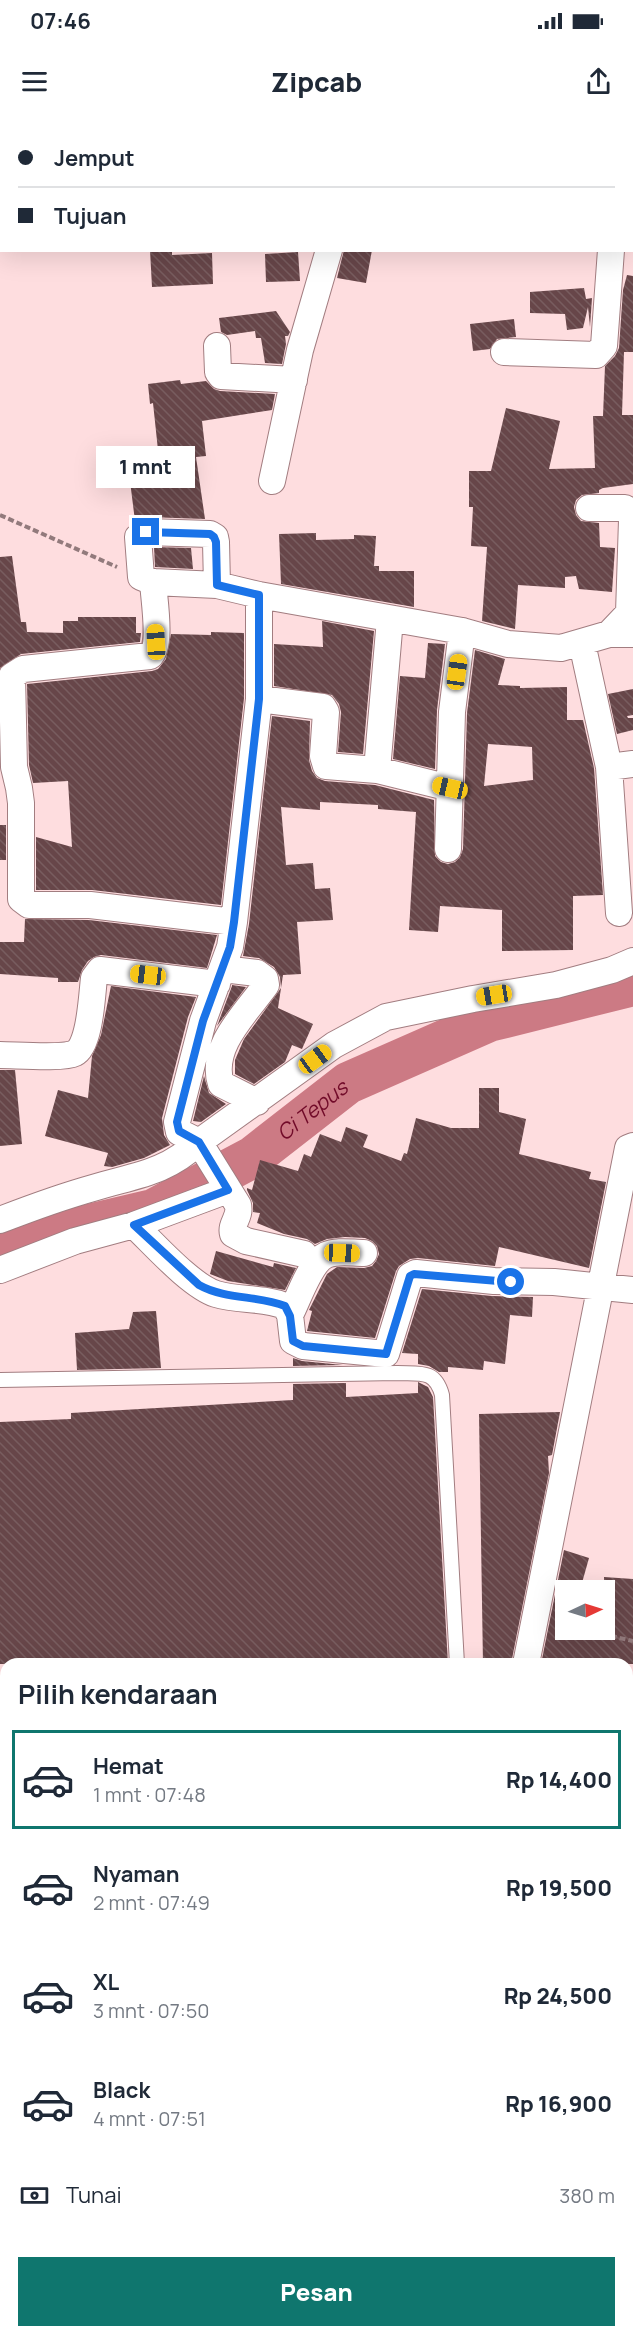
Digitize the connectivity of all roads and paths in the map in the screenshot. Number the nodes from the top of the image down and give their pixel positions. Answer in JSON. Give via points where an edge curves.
{"nodes":[{"id":1,"x":327,"y":252,"type":"edge"},
{"id":2,"x":611,"y":252,"type":"edge"},
{"id":3,"x":217,"y":346,"type":"dead end"},
{"id":4,"x":504,"y":352,"type":"dead end"},
{"id":5,"x":294,"y":380,"type":"junction"},
{"id":6,"x":272,"y":481,"type":"dead end"},
{"id":7,"x":589,"y":508,"type":"dead end"},
{"id":8,"x":0,"y":515,"type":"edge"},
{"id":9,"x":144,"y":570,"type":"junction"},
{"id":10,"x":217,"y":571,"type":"junction"},
{"id":11,"x":259,"y":595,"type":"junction"},
{"id":12,"x":390,"y":619,"type":"junction"},
{"id":13,"x":625,"y":619,"type":"edge"},
{"id":14,"x":462,"y":632,"type":"junction"},
{"id":15,"x":582,"y":644,"type":"junction"},
{"id":16,"x":259,"y":699,"type":"junction"},
{"id":17,"x":621,"y":766,"type":"edge"},
{"id":18,"x":377,"y":770,"type":"junction"},
{"id":19,"x":450,"y":788,"type":"junction"},
{"id":20,"x":448,"y":849,"type":"dead end"},
{"id":21,"x":619,"y":913,"type":"dead end"},
{"id":22,"x":234,"y":922,"type":"junction"},
{"id":23,"x":633,"y":961,"type":"edge"},
{"id":24,"x":220,"y":977,"type":"junction"},
{"id":25,"x":0,"y":1055,"type":"edge"},
{"id":26,"x":257,"y":1102,"type":"junction"},
{"id":27,"x":201,"y":1145,"type":"junction"},
{"id":28,"x":633,"y":1146,"type":"edge"},
{"id":29,"x":226,"y":1186,"type":"junction"},
{"id":30,"x":0,"y":1220,"type":"edge"},
{"id":31,"x":134,"y":1225,"type":"junction"},
{"id":32,"x":364,"y":1253,"type":"dead end"},
{"id":33,"x":304,"y":1254,"type":"dead end"},
{"id":34,"x":0,"y":1270,"type":"edge"},
{"id":35,"x":600,"y":1286,"type":"junction"},
{"id":36,"x":633,"y":1290,"type":"edge"},
{"id":37,"x":290,"y":1316,"type":"junction"},
{"id":38,"x":0,"y":1380,"type":"edge"},
{"id":39,"x":615,"y":1637,"type":"edge"},
{"id":40,"x":633,"y":1641,"type":"edge"},
{"id":41,"x":457,"y":1658,"type":"edge"},
{"id":42,"x":527,"y":1658,"type":"edge"}],
"edges":[{"from":1,"to":5,"type":"street"},
{"from":2,"to":4,"type":"street","via":[[601,351],[596,355]]},
{"from":3,"to":5,"type":"street","via":[[218,372],[224,377]]},
{"from":5,"to":6,"type":"street"},
{"from":7,"to":13,"type":"street","via":[[625,508],[630,512]]},
{"from":8,"to":9,"type":"path"},
{"from":9,"to":10,"type":"street"},
{"from":9,"to":10,"type":"street","via":[[138,537],[144,533],[206,533],[214,537]]},
{"from":9,"to":22,"type":"street","via":[[156,642],[154,653],[23,669],[12,675],[14,767],[21,803],[21,900],[29,905],[90,905]]},
{"from":10,"to":11,"type":"street"},
{"from":11,"to":12,"type":"street"},
{"from":11,"to":16,"type":"street"},
{"from":12,"to":14,"type":"street"},
{"from":12,"to":18,"type":"street"},
{"from":13,"to":15,"type":"street"},
{"from":14,"to":15,"type":"street","via":[[508,644],[561,648]]},
{"from":14,"to":19,"type":"street","via":[[452,712]]},
{"from":15,"to":17,"type":"street"},
{"from":16,"to":18,"type":"street","via":[[323,707],[326,766]]},
{"from":16,"to":22,"type":"street"},
{"from":17,"to":21,"type":"street"},
{"from":18,"to":19,"type":"street"},
{"from":19,"to":20,"type":"street"},
{"from":22,"to":24,"type":"street"},
{"from":23,"to":26,"type":"street","via":[[556,985],[386,1017],[334,1045]]},
{"from":24,"to":25,"type":"street","via":[[103,969],[94,978],[86,1036],[77,1052],[64,1056]]},
{"from":24,"to":26,"type":"street","via":[[257,973],[266,979],[266,985],[223,1046],[218,1066],[221,1084]]},
{"from":24,"to":27,"type":"street","via":[[203,1021],[177,1122],[179,1131]]},
{"from":26,"to":27,"type":"street"},
{"from":27,"to":29,"type":"street"},
{"from":27,"to":30,"type":"street","via":[[157,1170]]},
{"from":28,"to":35,"type":"street","via":[[628,1148]]},
{"from":29,"to":31,"type":"street"},
{"from":29,"to":33,"type":"street","via":[[240,1211],[233,1234],[246,1241]]},
{"from":31,"to":34,"type":"street"},
{"from":31,"to":37,"type":"street","via":[[199,1285],[216,1294],[285,1306]]},
{"from":32,"to":37,"type":"street","via":[[326,1255],[314,1266]]},
{"from":35,"to":36,"type":"street"},
{"from":35,"to":37,"type":"street","via":[[414,1274],[410,1276],[387,1353],[383,1355],[298,1345],[292,1338]]},
{"from":35,"to":42,"type":"street"},
{"from":38,"to":41,"type":"lane","via":[[397,1373],[434,1378],[442,1395]]},
{"from":39,"to":40,"type":"path"}]}
